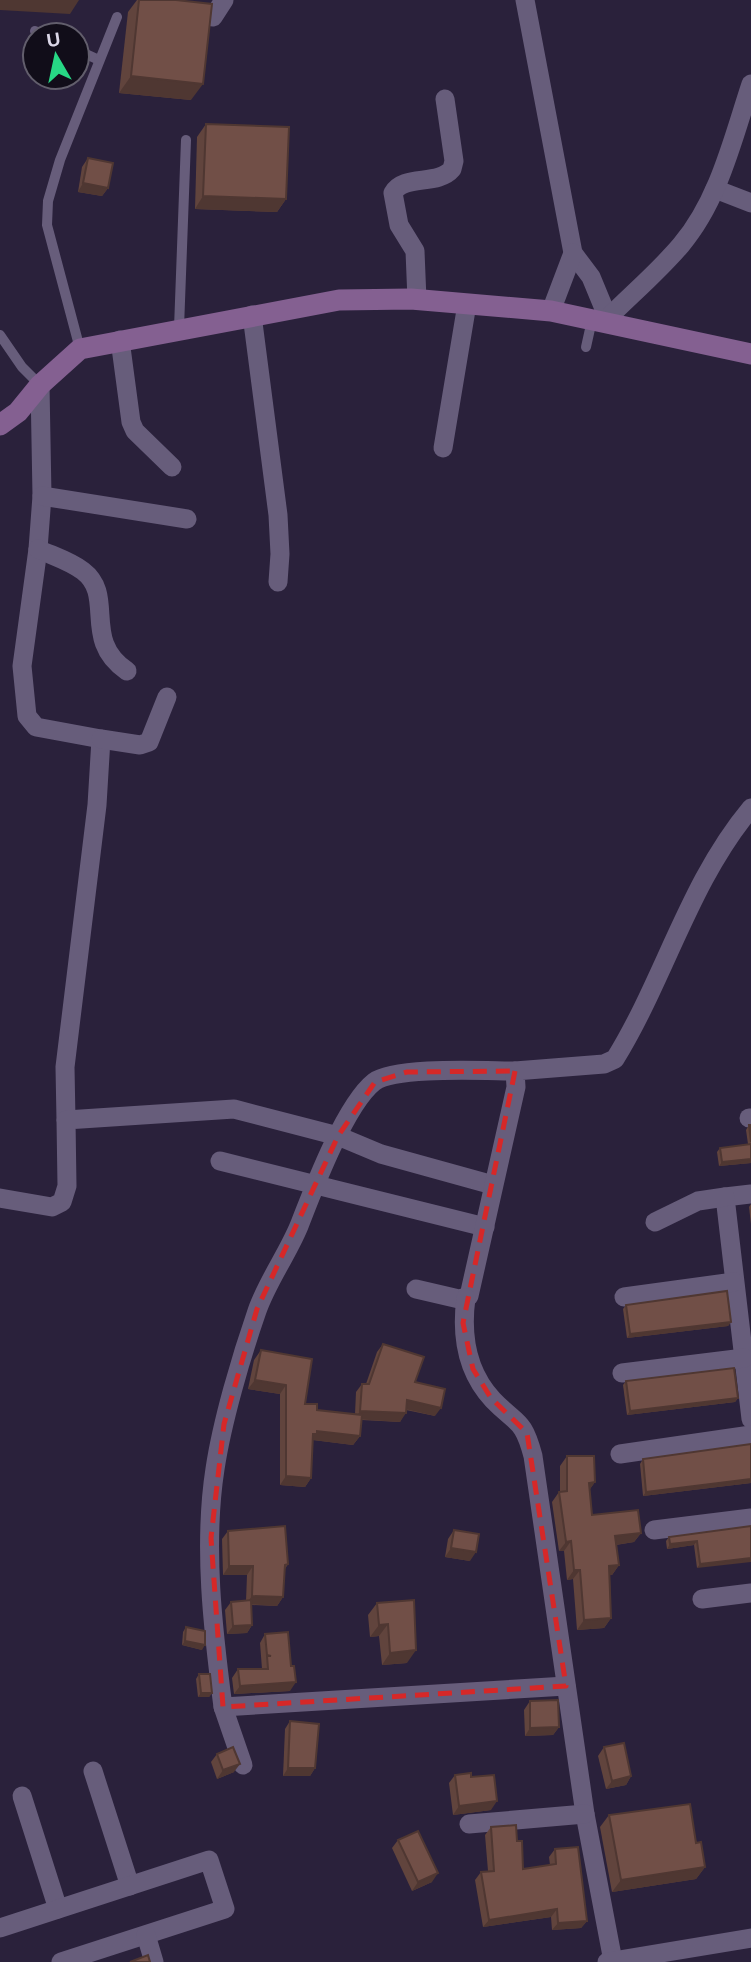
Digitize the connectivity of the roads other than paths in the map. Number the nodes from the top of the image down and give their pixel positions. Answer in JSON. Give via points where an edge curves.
{"nodes":[{"id":1,"x":224,"y":0,"type":"edge"},
{"id":2,"x":526,"y":0,"type":"edge"},
{"id":3,"x":117,"y":17,"type":"dead end"},
{"id":4,"x":213,"y":17,"type":"edge"},
{"id":5,"x":91,"y":56,"type":"edge"},
{"id":6,"x":99,"y":60,"type":"junction"},
{"id":7,"x":751,"y":84,"type":"edge"},
{"id":8,"x":445,"y":99,"type":"dead end"},
{"id":9,"x":186,"y":140,"type":"dead end"},
{"id":10,"x":715,"y":189,"type":"junction"},
{"id":11,"x":751,"y":203,"type":"edge"},
{"id":12,"x":573,"y":253,"type":"junction"},
{"id":13,"x":417,"y":300,"type":"junction"},
{"id":14,"x":467,"y":304,"type":"junction"},
{"id":15,"x":551,"y":311,"type":"junction"},
{"id":16,"x":252,"y":315,"type":"junction"},
{"id":17,"x":604,"y":320,"type":"junction"},
{"id":18,"x":179,"y":328,"type":"junction"},
{"id":19,"x":0,"y":335,"type":"edge"},
{"id":20,"x":120,"y":340,"type":"junction"},
{"id":21,"x":586,"y":348,"type":"dead end"},
{"id":22,"x":80,"y":349,"type":"junction"},
{"id":23,"x":751,"y":354,"type":"edge"},
{"id":24,"x":40,"y":385,"type":"junction"},
{"id":25,"x":0,"y":425,"type":"edge"},
{"id":26,"x":443,"y":448,"type":"dead end"},
{"id":27,"x":173,"y":467,"type":"dead end"},
{"id":28,"x":41,"y":496,"type":"junction"},
{"id":29,"x":187,"y":519,"type":"dead end"},
{"id":30,"x":38,"y":550,"type":"junction"},
{"id":31,"x":278,"y":582,"type":"dead end"},
{"id":32,"x":127,"y":671,"type":"dead end"},
{"id":33,"x":167,"y":697,"type":"dead end"},
{"id":34,"x":101,"y":739,"type":"junction"},
{"id":35,"x":751,"y":808,"type":"edge"},
{"id":36,"x":515,"y":1071,"type":"junction"},
{"id":37,"x":66,"y":1120,"type":"junction"},
{"id":38,"x":338,"y":1136,"type":"junction"},
{"id":39,"x":220,"y":1161,"type":"dead end"},
{"id":40,"x":315,"y":1184,"type":"junction"},
{"id":41,"x":494,"y":1185,"type":"junction"},
{"id":42,"x":751,"y":1194,"type":"edge"},
{"id":43,"x":725,"y":1197,"type":"junction"},
{"id":44,"x":0,"y":1198,"type":"edge"},
{"id":45,"x":655,"y":1222,"type":"dead end"},
{"id":46,"x":485,"y":1227,"type":"junction"},
{"id":47,"x":734,"y":1282,"type":"junction"},
{"id":48,"x":416,"y":1289,"type":"dead end"},
{"id":49,"x":624,"y":1297,"type":"dead end"},
{"id":50,"x":466,"y":1298,"type":"junction"},
{"id":51,"x":744,"y":1358,"type":"junction"},
{"id":52,"x":622,"y":1373,"type":"dead end"},
{"id":53,"x":751,"y":1419,"type":"edge"},
{"id":54,"x":751,"y":1435,"type":"edge"},
{"id":55,"x":620,"y":1454,"type":"dead end"},
{"id":56,"x":751,"y":1518,"type":"edge"},
{"id":57,"x":654,"y":1530,"type":"dead end"},
{"id":58,"x":751,"y":1592,"type":"edge"},
{"id":59,"x":702,"y":1599,"type":"dead end"},
{"id":60,"x":566,"y":1686,"type":"junction"},
{"id":61,"x":223,"y":1706,"type":"junction"},
{"id":62,"x":243,"y":1765,"type":"edge"},
{"id":63,"x":93,"y":1772,"type":"dead end"},
{"id":64,"x":22,"y":1796,"type":"dead end"},
{"id":65,"x":585,"y":1814,"type":"junction"},
{"id":66,"x":469,"y":1824,"type":"dead end"},
{"id":67,"x":130,"y":1886,"type":"junction"},
{"id":68,"x":58,"y":1909,"type":"junction"},
{"id":69,"x":0,"y":1928,"type":"edge"},
{"id":70,"x":146,"y":1935,"type":"junction"},
{"id":71,"x":751,"y":1938,"type":"edge"},
{"id":72,"x":70,"y":1961,"type":"edge"},
{"id":73,"x":610,"y":1961,"type":"edge"},
{"id":74,"x":155,"y":1962,"type":"edge"}],
"edges":[{"from":1,"to":4,"type":"street"},
{"from":2,"to":12,"type":"street"},
{"from":3,"to":6,"type":"lane"},
{"from":5,"to":6,"type":"lane"},
{"from":6,"to":22,"type":"lane","via":[[48,201],[47,225]]},
{"from":7,"to":10,"type":"street"},
{"from":8,"to":13,"type":"street","via":[[452,169],[440,178],[400,186],[393,193],[399,225],[415,251]]},
{"from":9,"to":18,"type":"lane"},
{"from":10,"to":11,"type":"street"},
{"from":10,"to":17,"type":"street","via":[[682,244]]},
{"from":12,"to":15,"type":"street"},
{"from":12,"to":17,"type":"street","via":[[591,277]]},
{"from":13,"to":14,"type":"street"},
{"from":13,"to":16,"type":"street","via":[[339,300]]},
{"from":14,"to":15,"type":"street"},
{"from":14,"to":26,"type":"street"},
{"from":15,"to":17,"type":"street"},
{"from":16,"to":18,"type":"street"},
{"from":16,"to":31,"type":"street","via":[[278,515]]},
{"from":17,"to":21,"type":"lane"},
{"from":17,"to":23,"type":"street"},
{"from":18,"to":20,"type":"street"},
{"from":19,"to":24,"type":"lane"},
{"from":20,"to":22,"type":"street"},
{"from":20,"to":27,"type":"street","via":[[131,422]]},
{"from":22,"to":24,"type":"street"},
{"from":24,"to":25,"type":"street","via":[[18,412]]},
{"from":24,"to":28,"type":"street"},
{"from":28,"to":29,"type":"street"},
{"from":28,"to":30,"type":"street"},
{"from":30,"to":32,"type":"street","via":[[92,580],[104,648]]},
{"from":30,"to":34,"type":"street","via":[[23,645],[27,716],[36,727]]},
{"from":33,"to":34,"type":"street","via":[[149,742],[140,745]]},
{"from":34,"to":37,"type":"street","via":[[65,1066]]},
{"from":35,"to":36,"type":"street","via":[[695,895],[615,1059],[604,1064]]},
{"from":36,"to":38,"type":"street","via":[[384,1076],[364,1094]]},
{"from":36,"to":41,"type":"street","via":[[516,1087]]},
{"from":37,"to":38,"type":"street","via":[[234,1109]]},
{"from":37,"to":44,"type":"street","via":[[67,1186],[62,1202],[52,1207]]},
{"from":38,"to":40,"type":"street"},
{"from":38,"to":41,"type":"street","via":[[381,1154]]},
{"from":39,"to":40,"type":"street"},
{"from":40,"to":46,"type":"street"},
{"from":40,"to":61,"type":"street","via":[[286,1256],[257,1309],[215,1471],[211,1549]]},
{"from":41,"to":46,"type":"street"},
{"from":42,"to":43,"type":"street"},
{"from":43,"to":45,"type":"street","via":[[698,1201]]},
{"from":43,"to":47,"type":"street"},
{"from":46,"to":50,"type":"street"},
{"from":47,"to":49,"type":"street"},
{"from":47,"to":51,"type":"street"},
{"from":48,"to":50,"type":"street"},
{"from":50,"to":60,"type":"street","via":[[463,1323],[472,1369],[491,1398],[527,1433]]},
{"from":51,"to":52,"type":"street"},
{"from":51,"to":53,"type":"street"},
{"from":54,"to":55,"type":"street"},
{"from":56,"to":57,"type":"street"},
{"from":58,"to":59,"type":"street"},
{"from":60,"to":61,"type":"street"},
{"from":60,"to":65,"type":"street"},
{"from":61,"to":62,"type":"street"},
{"from":63,"to":67,"type":"street"},
{"from":64,"to":68,"type":"street"},
{"from":65,"to":66,"type":"street"},
{"from":65,"to":73,"type":"street"},
{"from":67,"to":68,"type":"street"},
{"from":67,"to":70,"type":"street","via":[[209,1860],[225,1909]]},
{"from":68,"to":69,"type":"street"},
{"from":70,"to":72,"type":"street"},
{"from":70,"to":74,"type":"street"},
{"from":71,"to":73,"type":"street"}]}
